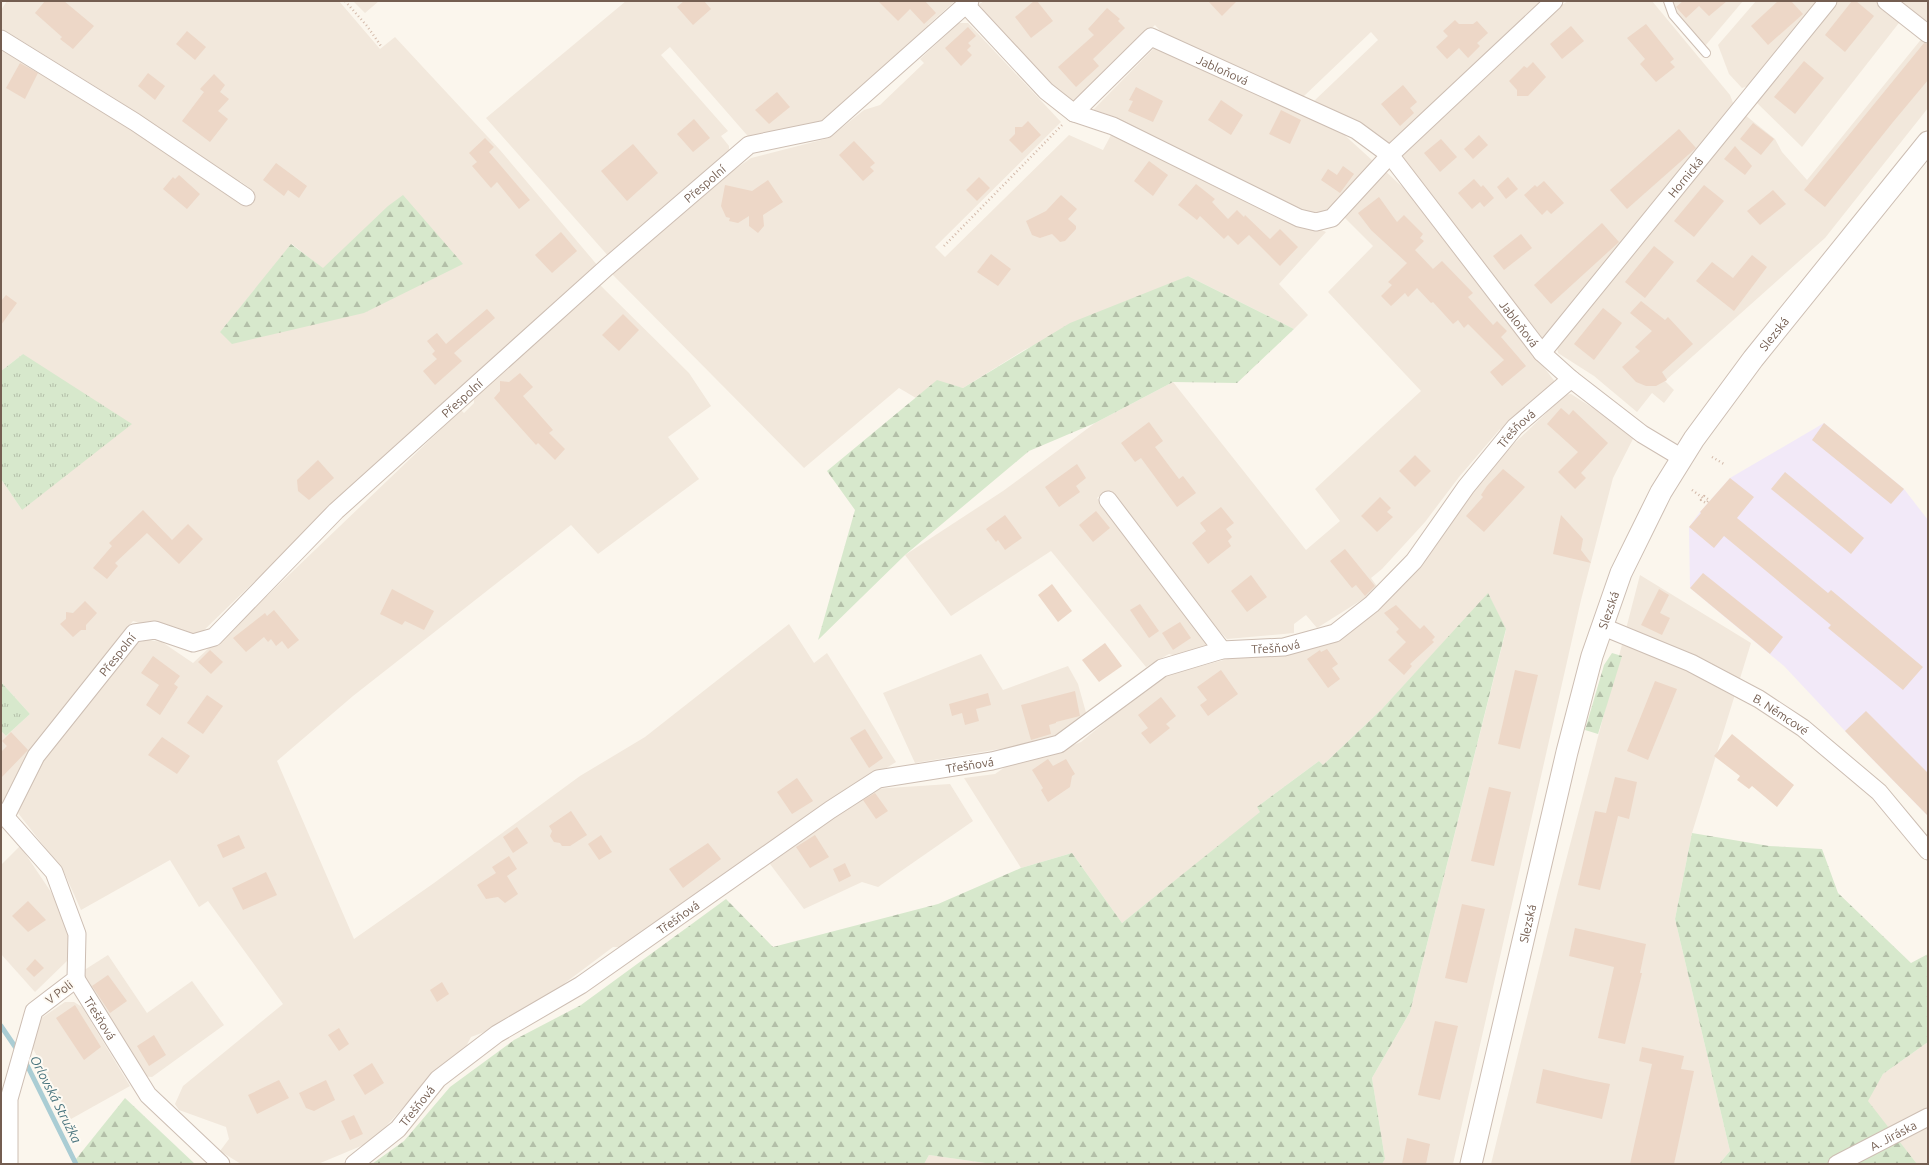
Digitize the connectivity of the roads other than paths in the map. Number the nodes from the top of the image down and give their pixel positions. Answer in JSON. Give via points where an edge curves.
{"nodes":[{"id":1,"x":1554,"y":1,"type":"edge"},
{"id":2,"x":1668,"y":1,"type":"edge"},
{"id":3,"x":1828,"y":1,"type":"edge"},
{"id":4,"x":1886,"y":1,"type":"edge"},
{"id":5,"x":968,"y":3,"type":"edge"},
{"id":6,"x":1928,"y":34,"type":"edge"},
{"id":7,"x":1,"y":39,"type":"edge"},
{"id":8,"x":1706,"y":53,"type":"dead end"},
{"id":9,"x":1074,"y":113,"type":"junction"},
{"id":10,"x":1928,"y":142,"type":"edge"},
{"id":11,"x":1390,"y":155,"type":"junction"},
{"id":12,"x":246,"y":197,"type":"dead end"},
{"id":13,"x":1542,"y":353,"type":"junction"},
{"id":14,"x":1571,"y":379,"type":"junction"},
{"id":15,"x":1682,"y":458,"type":"junction"},
{"id":16,"x":1108,"y":500,"type":"dead end"},
{"id":17,"x":1601,"y":626,"type":"junction"},
{"id":18,"x":1222,"y":650,"type":"junction"},
{"id":19,"x":3,"y":814,"type":"edge"},
{"id":20,"x":1928,"y":851,"type":"edge"},
{"id":21,"x":76,"y":979,"type":"junction"},
{"id":22,"x":1928,"y":1117,"type":"edge"},
{"id":23,"x":9,"y":1164,"type":"edge"},
{"id":24,"x":221,"y":1164,"type":"edge"},
{"id":25,"x":354,"y":1164,"type":"edge"},
{"id":26,"x":1471,"y":1164,"type":"edge"},
{"id":27,"x":1837,"y":1164,"type":"edge"}],
"edges":[{"from":1,"to":11,"type":"street"},
{"from":2,"to":8,"type":"lane","via":[[1674,15]]},
{"from":3,"to":13,"type":"street","name":"Hornická"},
{"from":4,"to":6,"type":"street"},
{"from":5,"to":9,"type":"street","via":[[1046,90]]},
{"from":5,"to":19,"type":"street","name":"Přespolní","via":[[826,129],[749,145],[601,272],[342,506],[214,637],[193,643],[155,630],[134,633],[36,756]]},
{"from":7,"to":12,"type":"street","via":[[135,122]]},
{"from":9,"to":11,"type":"street","via":[[1113,126],[1299,218],[1316,222],[1332,218]]},
{"from":9,"to":11,"type":"street","name":"Jabloňová","via":[[1151,37],[1356,130]]},
{"from":10,"to":15,"type":"street","name":"Slezská","via":[[1753,359]]},
{"from":11,"to":13,"type":"street","name":"Jabloňová"},
{"from":13,"to":14,"type":"street","name":"Jabloňová"},
{"from":14,"to":15,"type":"street","name":"Jabloňová","via":[[1642,434]]},
{"from":14,"to":18,"type":"street","name":"Třešňová","via":[[1515,427],[1466,487],[1414,561],[1372,604],[1334,633],[1284,647]]},
{"from":15,"to":17,"type":"street","name":"Slezská","via":[[1631,549]]},
{"from":16,"to":18,"type":"street"},
{"from":17,"to":20,"type":"street","name":"B. Němcové","via":[[1691,663],[1759,699],[1803,728],[1879,792]]},
{"from":17,"to":26,"type":"street","name":"Slezská","via":[[1567,752]]},
{"from":18,"to":25,"type":"street","name":"Třešňová","via":[[1162,668],[1059,744],[992,761],[878,780],[830,810],[581,985],[496,1034],[438,1079],[398,1130]]},
{"from":19,"to":21,"type":"street","name":"V Poli","via":[[54,872],[77,934]]},
{"from":21,"to":23,"type":"street","name":"V Poli","via":[[34,1011],[10,1099]]},
{"from":21,"to":24,"type":"street","name":"Třešňová","via":[[148,1096]]},
{"from":22,"to":27,"type":"street","name":"A. Jiráska"}]}
